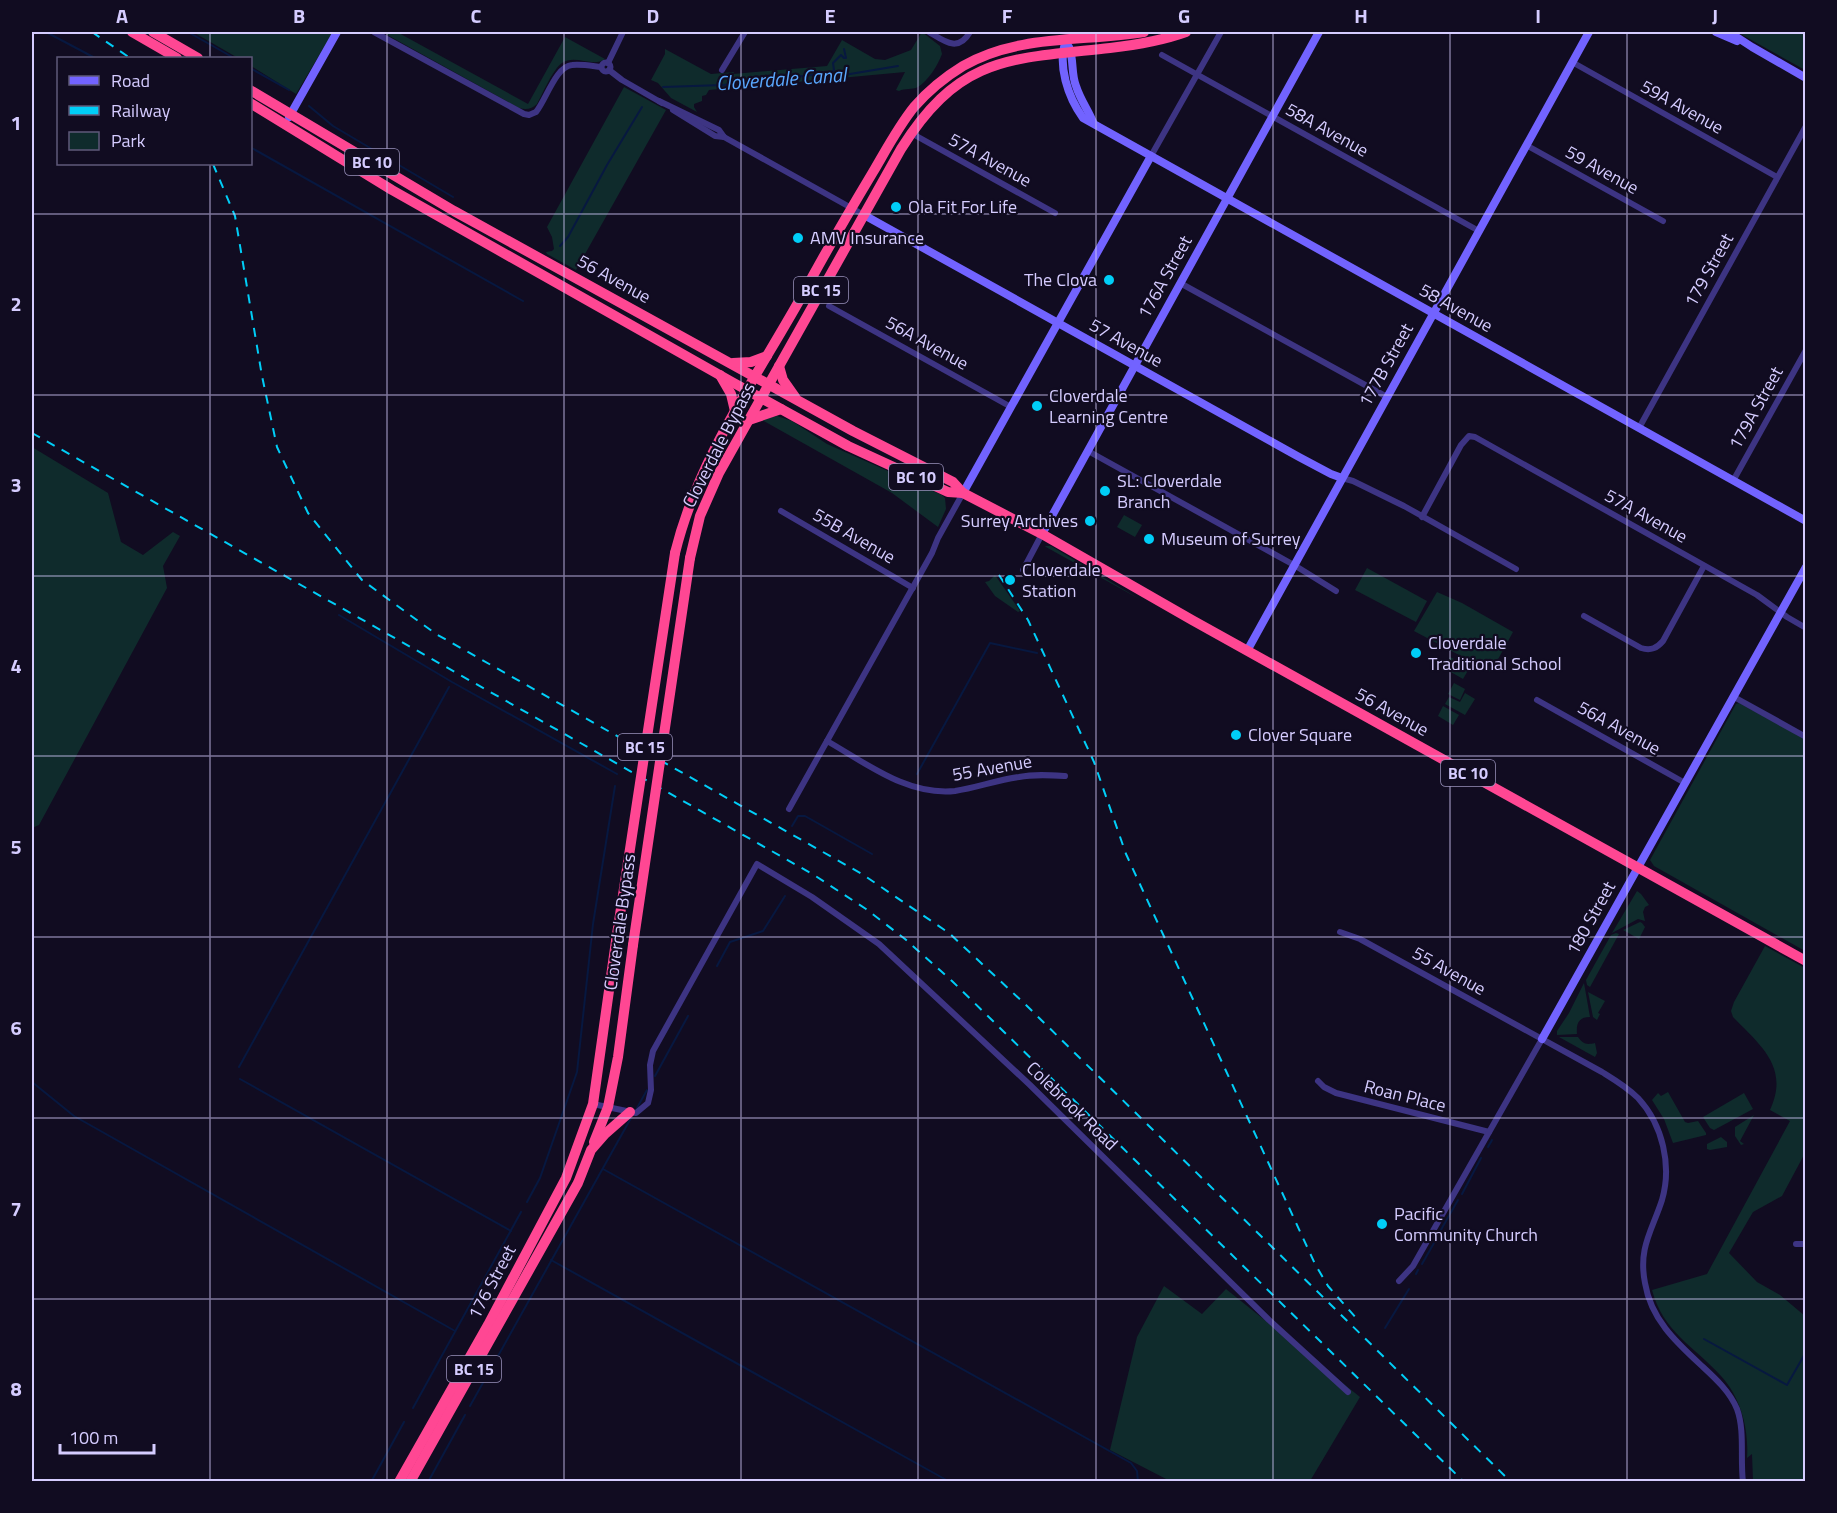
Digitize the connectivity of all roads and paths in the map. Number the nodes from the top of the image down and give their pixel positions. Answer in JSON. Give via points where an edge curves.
{"nodes":[{"id":1,"x":132,"y":32,"type":"edge"},
{"id":2,"x":153,"y":32,"type":"edge"},
{"id":3,"x":338,"y":32,"type":"edge"},
{"id":4,"x":374,"y":32,"type":"edge"},
{"id":5,"x":623,"y":32,"type":"edge"},
{"id":6,"x":745,"y":32,"type":"edge"},
{"id":7,"x":929,"y":32,"type":"edge"},
{"id":8,"x":970,"y":32,"type":"edge"},
{"id":9,"x":1144,"y":32,"type":"edge"},
{"id":10,"x":1186,"y":32,"type":"edge"},
{"id":11,"x":1221,"y":32,"type":"edge"},
{"id":12,"x":1319,"y":32,"type":"edge"},
{"id":13,"x":1588,"y":32,"type":"edge"},
{"id":14,"x":1716,"y":32,"type":"edge"},
{"id":15,"x":1729,"y":32,"type":"edge"},
{"id":16,"x":1065,"y":35,"type":"edge"},
{"id":17,"x":1752,"y":47,"type":"junction"},
{"id":18,"x":1066,"y":52,"type":"junction"},
{"id":19,"x":1162,"y":55,"type":"dead end"},
{"id":20,"x":175,"y":57,"type":"edge"},
{"id":21,"x":196,"y":57,"type":"edge"},
{"id":22,"x":1572,"y":62,"type":"junction"},
{"id":23,"x":609,"y":66,"type":"junction"},
{"id":24,"x":722,"y":70,"type":"dead end"},
{"id":25,"x":1197,"y":74,"type":"junction"},
{"id":26,"x":1806,"y":78,"type":"edge"},
{"id":27,"x":252,"y":92,"type":"edge"},
{"id":28,"x":252,"y":104,"type":"edge"},
{"id":29,"x":1272,"y":116,"type":"junction"},
{"id":30,"x":288,"y":119,"type":"junction"},
{"id":31,"x":1806,"y":126,"type":"edge"},
{"id":32,"x":910,"y":133,"type":"junction"},
{"id":33,"x":1526,"y":145,"type":"junction"},
{"id":34,"x":1151,"y":156,"type":"junction"},
{"id":35,"x":1777,"y":177,"type":"junction"},
{"id":36,"x":1226,"y":199,"type":"junction"},
{"id":37,"x":852,"y":208,"type":"junction"},
{"id":38,"x":1055,"y":213,"type":"dead end"},
{"id":39,"x":864,"y":215,"type":"junction"},
{"id":40,"x":1663,"y":221,"type":"dead end"},
{"id":41,"x":1479,"y":231,"type":"junction"},
{"id":42,"x":1180,"y":283,"type":"junction"},
{"id":43,"x":829,"y":306,"type":"dead end"},
{"id":44,"x":1432,"y":314,"type":"junction"},
{"id":45,"x":1058,"y":324,"type":"junction"},
{"id":46,"x":1806,"y":350,"type":"edge"},
{"id":47,"x":768,"y":356,"type":"junction"},
{"id":48,"x":730,"y":363,"type":"junction"},
{"id":49,"x":779,"y":366,"type":"junction"},
{"id":50,"x":1134,"y":367,"type":"junction"},
{"id":51,"x":720,"y":375,"type":"junction"},
{"id":52,"x":755,"y":377,"type":"junction"},
{"id":53,"x":768,"y":385,"type":"junction"},
{"id":54,"x":747,"y":390,"type":"junction"},
{"id":55,"x":1387,"y":397,"type":"junction"},
{"id":56,"x":761,"y":398,"type":"junction"},
{"id":57,"x":798,"y":401,"type":"junction"},
{"id":58,"x":1011,"y":408,"type":"junction"},
{"id":59,"x":781,"y":409,"type":"junction"},
{"id":60,"x":735,"y":411,"type":"junction"},
{"id":61,"x":748,"y":420,"type":"junction"},
{"id":62,"x":1639,"y":428,"type":"junction"},
{"id":63,"x":1088,"y":451,"type":"junction"},
{"id":64,"x":1342,"y":477,"type":"junction"},
{"id":65,"x":1733,"y":481,"type":"junction"},
{"id":66,"x":963,"y":493,"type":"junction"},
{"id":67,"x":781,"y":511,"type":"dead end"},
{"id":68,"x":1422,"y":517,"type":"junction"},
{"id":69,"x":1806,"y":521,"type":"edge"},
{"id":70,"x":1042,"y":534,"type":"junction"},
{"id":71,"x":1294,"y":565,"type":"junction"},
{"id":72,"x":1704,"y":566,"type":"junction"},
{"id":73,"x":1806,"y":567,"type":"edge"},
{"id":74,"x":1516,"y":569,"type":"dead end"},
{"id":75,"x":1023,"y":570,"type":"dead end"},
{"id":76,"x":913,"y":588,"type":"junction"},
{"id":77,"x":1336,"y":591,"type":"dead end"},
{"id":78,"x":1780,"y":612,"type":"junction"},
{"id":79,"x":1584,"y":616,"type":"dead end"},
{"id":80,"x":1806,"y":628,"type":"edge"},
{"id":81,"x":1247,"y":651,"type":"junction"},
{"id":82,"x":1734,"y":697,"type":"junction"},
{"id":83,"x":1538,"y":700,"type":"dead end"},
{"id":84,"x":1806,"y":737,"type":"edge"},
{"id":85,"x":827,"y":741,"type":"junction"},
{"id":86,"x":1065,"y":776,"type":"dead end"},
{"id":87,"x":1685,"y":783,"type":"junction"},
{"id":88,"x":789,"y":809,"type":"dead end"},
{"id":89,"x":1638,"y":867,"type":"junction"},
{"id":90,"x":1340,"y":932,"type":"dead end"},
{"id":91,"x":1806,"y":961,"type":"edge"},
{"id":92,"x":1542,"y":1039,"type":"junction"},
{"id":93,"x":1318,"y":1081,"type":"dead end"},
{"id":94,"x":593,"y":1104,"type":"junction"},
{"id":95,"x":608,"y":1107,"type":"junction"},
{"id":96,"x":630,"y":1112,"type":"junction"},
{"id":97,"x":1489,"y":1132,"type":"junction"},
{"id":98,"x":591,"y":1150,"type":"junction"},
{"id":99,"x":1796,"y":1244,"type":"dead end"},
{"id":100,"x":1806,"y":1244,"type":"edge"},
{"id":101,"x":1399,"y":1281,"type":"dead end"},
{"id":102,"x":1348,"y":1392,"type":"dead end"},
{"id":103,"x":399,"y":1482,"type":"edge"},
{"id":104,"x":410,"y":1482,"type":"edge"},
{"id":105,"x":1743,"y":1482,"type":"edge"}],
"edges":[{"from":1,"to":20,"type":"highway"},
{"from":2,"to":21,"type":"highway"},
{"from":3,"to":30,"type":"street"},
{"from":4,"to":23,"type":"street","via":[[524,114],[536,112],[560,71],[567,66]]},
{"from":5,"to":23,"type":"street"},
{"from":6,"to":24,"type":"street"},
{"from":7,"to":8,"type":"street","via":[[958,43]]},
{"from":9,"to":16,"type":"highway","name":"Cloverdale Bypass","number":"BC 15"},
{"from":10,"to":18,"type":"highway","name":"Cloverdale Bypass","number":"BC 15","via":[[1149,43]]},
{"from":11,"to":25,"type":"street"},
{"from":12,"to":29,"type":"street","name":"176A Street"},
{"from":13,"to":22,"type":"street","name":"177B Street"},
{"from":14,"to":17,"type":"street"},
{"from":15,"to":17,"type":"street"},
{"from":16,"to":18,"type":"street","name":"58 Avenue"},
{"from":16,"to":37,"type":"highway","name":"Cloverdale Bypass","number":"BC 15","via":[[996,51],[938,84],[902,124]]},
{"from":17,"to":26,"type":"street"},
{"from":18,"to":32,"type":"highway","name":"Cloverdale Bypass","number":"BC 15","via":[[1011,60],[980,71],[939,99]]},
{"from":18,"to":34,"type":"street","name":"58 Avenue","via":[[1066,85],[1083,118]]},
{"from":19,"to":25,"type":"street","name":"58A Avenue"},
{"from":22,"to":33,"type":"street","name":"177B Street"},
{"from":22,"to":35,"type":"street","name":"59A Avenue"},
{"from":23,"to":37,"type":"street","name":"57 Avenue","via":[[622,80],[715,136],[724,137]]},
{"from":25,"to":29,"type":"street","name":"58A Avenue"},
{"from":25,"to":34,"type":"street"},
{"from":27,"to":30,"type":"highway","name":"56 Avenue","number":"BC 10"},
{"from":28,"to":30,"type":"highway","name":"56 Avenue","number":"BC 10"},
{"from":29,"to":36,"type":"street","name":"176A Street"},
{"from":29,"to":41,"type":"street","name":"58A Avenue"},
{"from":30,"to":48,"type":"highway","name":"56 Avenue","number":"BC 10"},
{"from":30,"to":51,"type":"highway","name":"56 Avenue","number":"BC 10","via":[[392,190]]},
{"from":31,"to":35,"type":"street","name":"179 Street"},
{"from":32,"to":38,"type":"street","name":"57A Avenue"},
{"from":32,"to":39,"type":"highway","name":"Cloverdale Bypass","number":"BC 15"},
{"from":33,"to":40,"type":"street","name":"59 Avenue"},
{"from":33,"to":41,"type":"street","name":"177B Street"},
{"from":34,"to":36,"type":"street","name":"58 Avenue"},
{"from":34,"to":45,"type":"street"},
{"from":35,"to":62,"type":"street","name":"179 Street"},
{"from":36,"to":42,"type":"street","name":"176A Street"},
{"from":36,"to":44,"type":"street","name":"58 Avenue"},
{"from":37,"to":39,"type":"street","name":"57 Avenue"},
{"from":37,"to":47,"type":"highway","name":"Cloverdale Bypass","number":"BC 15"},
{"from":39,"to":45,"type":"street","name":"57 Avenue"},
{"from":39,"to":49,"type":"highway","name":"Cloverdale Bypass","number":"BC 15"},
{"from":41,"to":44,"type":"street","name":"177B Street"},
{"from":42,"to":50,"type":"street","name":"176A Street"},
{"from":42,"to":55,"type":"street"},
{"from":43,"to":58,"type":"street","name":"56A Avenue"},
{"from":44,"to":55,"type":"street","name":"177B Street"},
{"from":44,"to":62,"type":"street","name":"58 Avenue"},
{"from":45,"to":50,"type":"street","name":"57 Avenue"},
{"from":45,"to":58,"type":"street"},
{"from":46,"to":65,"type":"street","name":"179A Street"},
{"from":47,"to":48,"type":"highway"},
{"from":47,"to":52,"type":"highway","name":"Cloverdale Bypass","number":"BC 15"},
{"from":48,"to":52,"type":"highway","name":"56 Avenue","number":"BC 10"},
{"from":49,"to":53,"type":"highway","name":"Cloverdale Bypass","number":"BC 15"},
{"from":49,"to":57,"type":"highway","via":[[783,380]]},
{"from":50,"to":63,"type":"street","name":"176A Street"},
{"from":50,"to":64,"type":"street","name":"57 Avenue","via":[[1299,458]]},
{"from":51,"to":54,"type":"highway","name":"56 Avenue","number":"BC 10"},
{"from":51,"to":60,"type":"highway"},
{"from":52,"to":53,"type":"highway","name":"56 Avenue","number":"BC 10"},
{"from":52,"to":54,"type":"highway","name":"Cloverdale Bypass","number":"BC 15"},
{"from":53,"to":56,"type":"highway","name":"Cloverdale Bypass","number":"BC 15"},
{"from":53,"to":57,"type":"highway","name":"56 Avenue","number":"BC 10"},
{"from":54,"to":56,"type":"highway","name":"56 Avenue","number":"BC 10"},
{"from":54,"to":60,"type":"highway","name":"Cloverdale Bypass","number":"BC 15"},
{"from":55,"to":64,"type":"street","name":"177B Street"},
{"from":56,"to":59,"type":"highway","name":"56 Avenue","number":"BC 10"},
{"from":56,"to":61,"type":"highway","name":"Cloverdale Bypass","number":"BC 15"},
{"from":57,"to":66,"type":"highway","name":"56 Avenue","number":"BC 10","via":[[953,482]]},
{"from":58,"to":66,"type":"street"},
{"from":59,"to":61,"type":"highway"},
{"from":59,"to":66,"type":"highway","name":"56 Avenue","number":"BC 10","via":[[870,456],[948,492]]},
{"from":60,"to":94,"type":"highway","name":"Cloverdale Bypass","number":"BC 15","bridge":true,"via":[[696,487],[675,554]]},
{"from":61,"to":95,"type":"highway","name":"Cloverdale Bypass","number":"BC 15","bridge":true,"via":[[705,505],[690,558]]},
{"from":62,"to":65,"type":"street","name":"58 Avenue"},
{"from":63,"to":70,"type":"street","name":"176A Street"},
{"from":63,"to":71,"type":"street"},
{"from":64,"to":68,"type":"street","name":"57 Avenue"},
{"from":64,"to":71,"type":"street","name":"177B Street"},
{"from":65,"to":69,"type":"street","name":"58 Avenue"},
{"from":66,"to":70,"type":"highway","name":"56 Avenue","number":"BC 10"},
{"from":66,"to":76,"type":"street"},
{"from":67,"to":76,"type":"street","name":"55B Avenue"},
{"from":68,"to":72,"type":"street","name":"57A Avenue","via":[[1469,436],[1481,439]]},
{"from":68,"to":74,"type":"street","name":"57 Avenue"},
{"from":70,"to":75,"type":"street","name":"176A Street"},
{"from":70,"to":81,"type":"highway","name":"56 Avenue","number":"BC 10"},
{"from":71,"to":77,"type":"street"},
{"from":71,"to":81,"type":"street","name":"177B Street"},
{"from":72,"to":78,"type":"street","name":"57A Avenue"},
{"from":72,"to":79,"type":"street","via":[[1655,648],[1641,648]]},
{"from":73,"to":78,"type":"street","name":"180 Street"},
{"from":76,"to":85,"type":"street"},
{"from":78,"to":80,"type":"street","name":"57A Avenue"},
{"from":78,"to":82,"type":"street","name":"180 Street"},
{"from":81,"to":89,"type":"highway","name":"56 Avenue","number":"BC 10"},
{"from":82,"to":84,"type":"street"},
{"from":82,"to":87,"type":"street","name":"180 Street"},
{"from":83,"to":87,"type":"street","name":"56A Avenue"},
{"from":85,"to":86,"type":"street","name":"55 Avenue","via":[[918,789],[956,791],[1040,774]]},
{"from":85,"to":88,"type":"street"},
{"from":87,"to":89,"type":"street","name":"180 Street"},
{"from":89,"to":91,"type":"highway","name":"56 Avenue","number":"BC 10"},
{"from":89,"to":92,"type":"street","name":"180 Street"},
{"from":90,"to":92,"type":"street","name":"55 Avenue","via":[[1360,939]]},
{"from":92,"to":97,"type":"street","name":"180 Street"},
{"from":92,"to":105,"type":"street","name":"55 Avenue","via":[[1618,1081],[1640,1100],[1655,1122],[1664,1148],[1666,1173],[1664,1192],[1644,1250],[1645,1285],[1663,1327],[1720,1383],[1736,1408],[1741,1428]]},
{"from":93,"to":97,"type":"street","name":"Roan Place","via":[[1336,1093]]},
{"from":94,"to":95,"type":"street"},
{"from":94,"to":103,"type":"highway","name":"176 Street","number":"BC 15","via":[[566,1178]]},
{"from":95,"to":96,"type":"street"},
{"from":95,"to":98,"type":"highway","number":"BC 15"},
{"from":96,"to":98,"type":"highway"},
{"from":96,"to":102,"type":"street","name":"Colebrook Road","via":[[636,1113],[648,1103],[653,1051],[757,864],[879,944]]},
{"from":97,"to":101,"type":"street","name":"180 Street","via":[[1413,1266]]},
{"from":98,"to":104,"type":"highway","number":"BC 15","via":[[578,1183]]},
{"from":99,"to":100,"type":"street"}]}
